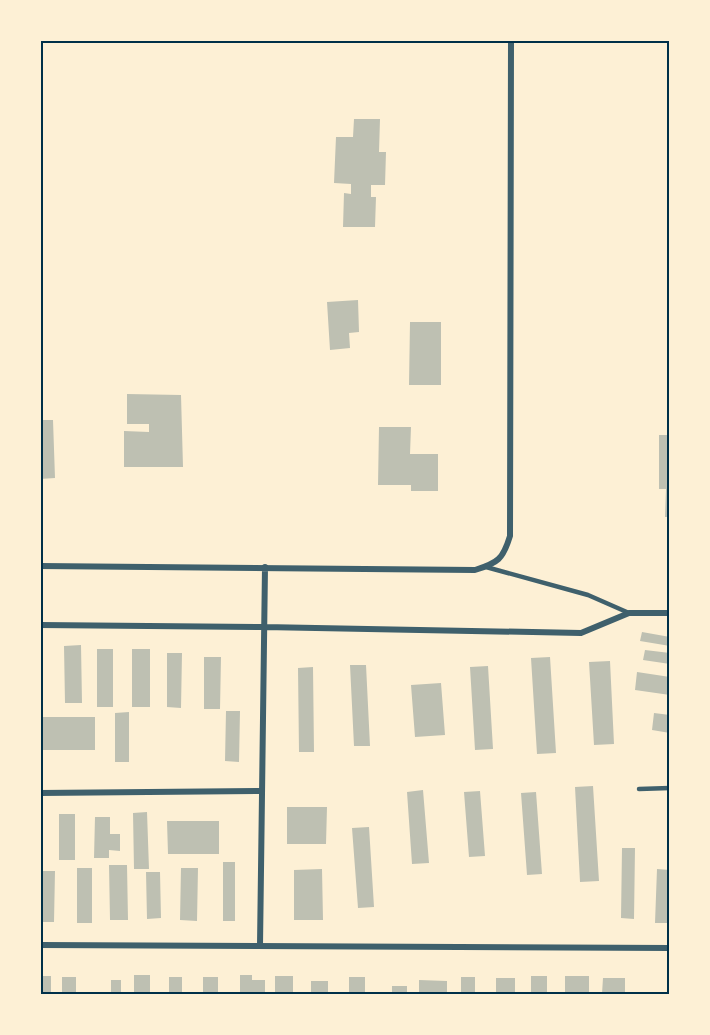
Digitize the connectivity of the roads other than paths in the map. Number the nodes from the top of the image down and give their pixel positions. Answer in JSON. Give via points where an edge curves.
{"nodes":[{"id":1,"x":511,"y":40,"type":"edge"},
{"id":2,"x":40,"y":566,"type":"edge"},
{"id":3,"x":265,"y":567,"type":"junction"},
{"id":4,"x":485,"y":567,"type":"junction"},
{"id":5,"x":628,"y":613,"type":"junction"},
{"id":6,"x":669,"y":613,"type":"edge"},
{"id":7,"x":40,"y":625,"type":"edge"},
{"id":8,"x":264,"y":627,"type":"junction"},
{"id":9,"x":669,"y":788,"type":"edge"},
{"id":10,"x":639,"y":789,"type":"dead end"},
{"id":11,"x":261,"y":791,"type":"junction"},
{"id":12,"x":40,"y":793,"type":"edge"},
{"id":13,"x":40,"y":945,"type":"edge"},
{"id":14,"x":260,"y":946,"type":"junction"},
{"id":15,"x":669,"y":948,"type":"edge"}],
"edges":[{"from":1,"to":4,"type":"street","via":[[510,536],[503,555]]},
{"from":2,"to":3,"type":"street"},
{"from":3,"to":4,"type":"street"},
{"from":3,"to":8,"type":"street"},
{"from":4,"to":5,"type":"lane","via":[[588,595]]},
{"from":5,"to":6,"type":"street"},
{"from":5,"to":8,"type":"street","via":[[581,633]]},
{"from":7,"to":8,"type":"street"},
{"from":8,"to":11,"type":"street"},
{"from":9,"to":10,"type":"lane"},
{"from":11,"to":12,"type":"street"},
{"from":11,"to":14,"type":"street"},
{"from":13,"to":14,"type":"street"},
{"from":14,"to":15,"type":"street"}]}
